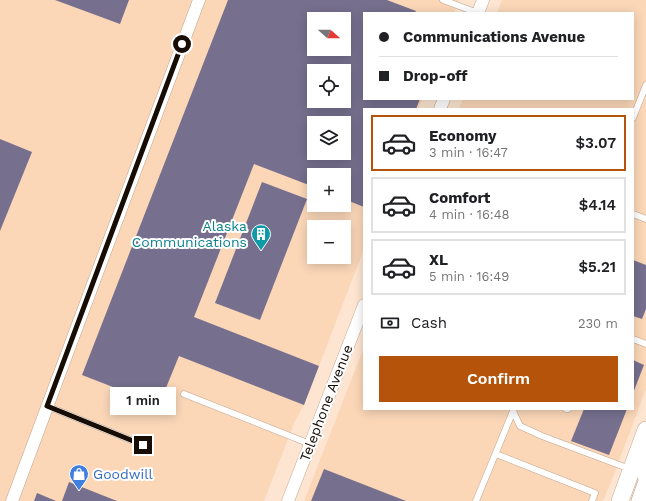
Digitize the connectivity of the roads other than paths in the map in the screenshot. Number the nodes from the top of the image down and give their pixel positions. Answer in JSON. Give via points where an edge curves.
{"nodes":[{"id":1,"x":199,"y":0,"type":"edge"},
{"id":2,"x":443,"y":0,"type":"edge"},
{"id":3,"x":483,"y":0,"type":"edge"},
{"id":4,"x":475,"y":12,"type":"edge"},
{"id":5,"x":478,"y":12,"type":"edge"},
{"id":6,"x":646,"y":86,"type":"edge"},
{"id":7,"x":634,"y":116,"type":"edge"},
{"id":8,"x":634,"y":214,"type":"edge"},
{"id":9,"x":646,"y":219,"type":"edge"},
{"id":10,"x":363,"y":308,"type":"edge"},
{"id":11,"x":634,"y":339,"type":"edge"},
{"id":12,"x":646,"y":344,"type":"edge"},
{"id":13,"x":184,"y":394,"type":"dead end"},
{"id":14,"x":47,"y":406,"type":"junction"},
{"id":15,"x":514,"y":410,"type":"edge"},
{"id":16,"x":646,"y":430,"type":"edge"},
{"id":17,"x":310,"y":444,"type":"junction"},
{"id":18,"x":143,"y":445,"type":"dead end"},
{"id":19,"x":496,"y":454,"type":"junction"},
{"id":20,"x":646,"y":455,"type":"edge"},
{"id":21,"x":639,"y":473,"type":"edge"},
{"id":22,"x":646,"y":484,"type":"edge"},
{"id":23,"x":12,"y":501,"type":"edge"},
{"id":24,"x":288,"y":501,"type":"edge"},
{"id":25,"x":476,"y":501,"type":"edge"},
{"id":26,"x":592,"y":501,"type":"edge"},
{"id":27,"x":620,"y":501,"type":"edge"},
{"id":28,"x":640,"y":501,"type":"edge"}],
"edges":[{"from":1,"to":14,"type":"street"},
{"from":2,"to":4,"type":"lane"},
{"from":3,"to":5,"type":"street"},
{"from":6,"to":7,"type":"lane"},
{"from":8,"to":9,"type":"lane"},
{"from":10,"to":17,"type":"street","name":"Telephone Avenue"},
{"from":11,"to":12,"type":"lane"},
{"from":13,"to":17,"type":"lane"},
{"from":14,"to":18,"type":"lane"},
{"from":14,"to":23,"type":"street"},
{"from":15,"to":19,"type":"lane"},
{"from":15,"to":21,"type":"lane","via":[[520,426]]},
{"from":16,"to":21,"type":"main road"},
{"from":17,"to":24,"type":"street","name":"Telephone Avenue"},
{"from":19,"to":25,"type":"lane"},
{"from":19,"to":26,"type":"lane","via":[[595,493]]},
{"from":20,"to":21,"type":"main road"},
{"from":21,"to":27,"type":"main road"},
{"from":22,"to":28,"type":"main road"}]}
